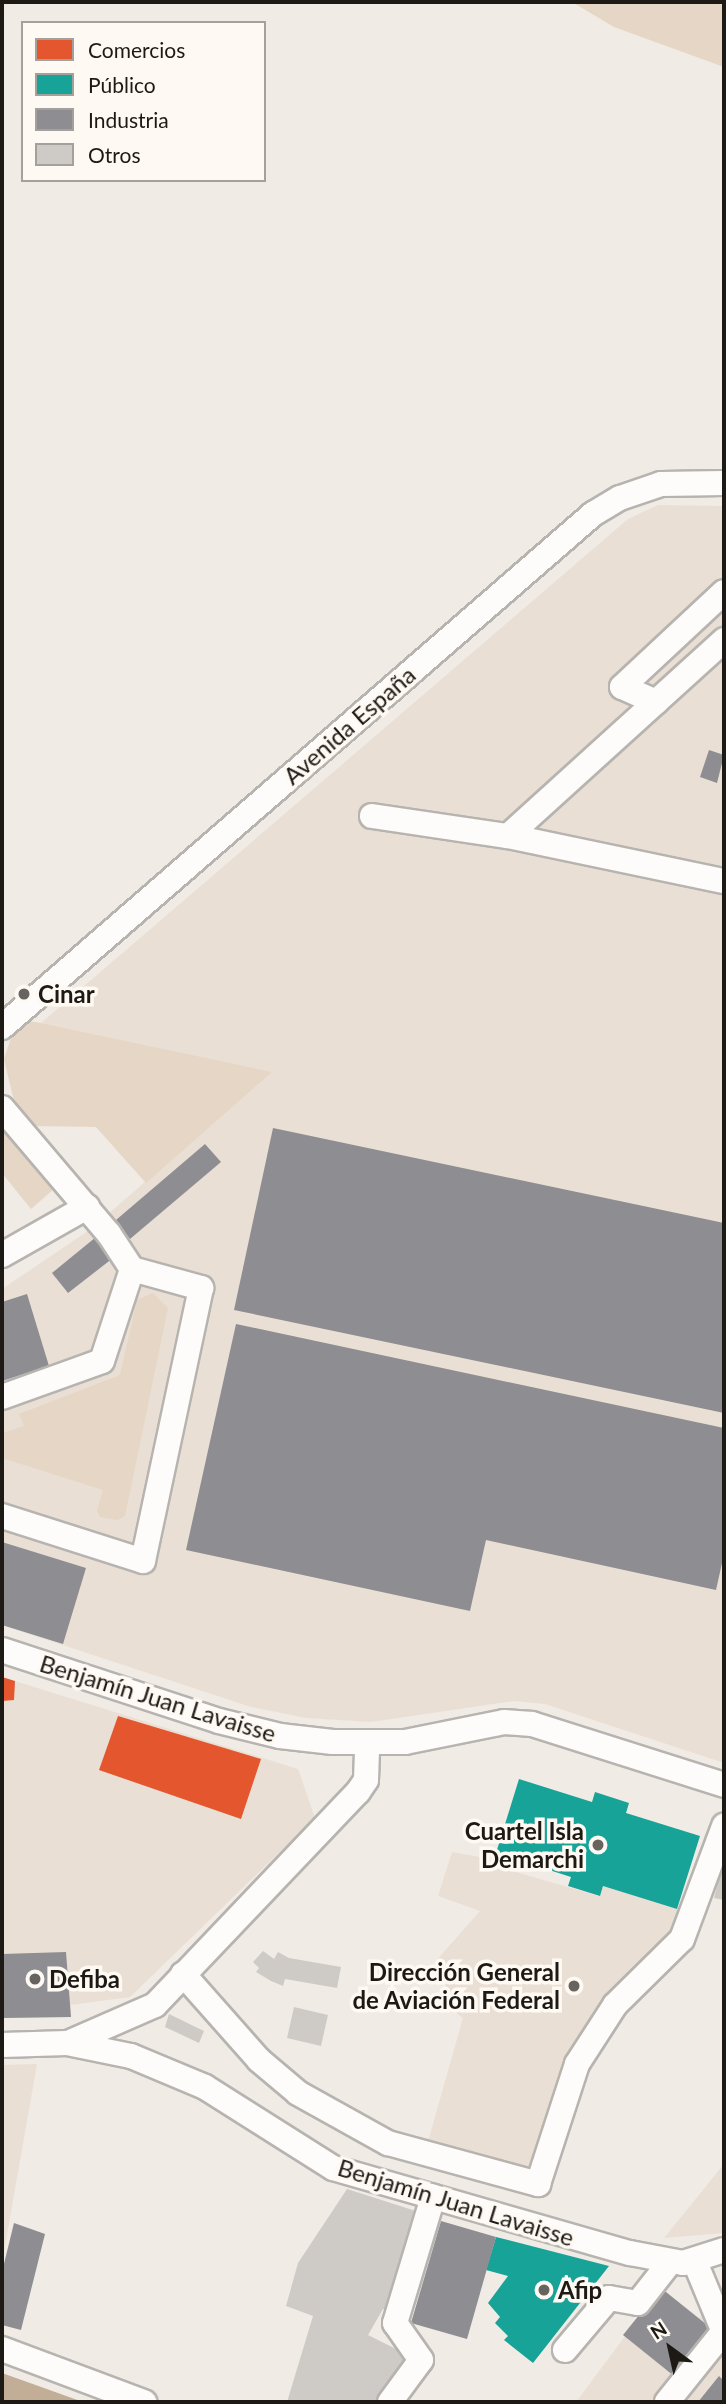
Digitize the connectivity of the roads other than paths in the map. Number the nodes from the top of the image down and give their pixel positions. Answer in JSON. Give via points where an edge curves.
{"nodes":[{"id":1,"x":724,"y":483,"type":"edge"},
{"id":2,"x":724,"y":592,"type":"edge"},
{"id":3,"x":724,"y":640,"type":"edge"},
{"id":4,"x":656,"y":702,"type":"junction"},
{"id":5,"x":372,"y":816,"type":"dead end"},
{"id":6,"x":508,"y":836,"type":"junction"},
{"id":7,"x":724,"y":881,"type":"edge"},
{"id":8,"x":2,"y":1027,"type":"edge"},
{"id":9,"x":2,"y":1108,"type":"edge"},
{"id":10,"x":87,"y":1208,"type":"junction"},
{"id":11,"x":2,"y":1255,"type":"edge"},
{"id":12,"x":132,"y":1269,"type":"junction"},
{"id":13,"x":2,"y":1397,"type":"edge"},
{"id":14,"x":2,"y":1516,"type":"edge"},
{"id":15,"x":2,"y":1650,"type":"edge"},
{"id":16,"x":367,"y":1743,"type":"junction"},
{"id":17,"x":724,"y":1785,"type":"edge"},
{"id":18,"x":724,"y":1826,"type":"edge"},
{"id":19,"x":183,"y":1974,"type":"junction"},
{"id":20,"x":68,"y":2043,"type":"junction"},
{"id":21,"x":2,"y":2045,"type":"edge"},
{"id":22,"x":433,"y":2197,"type":"junction"},
{"id":23,"x":724,"y":2250,"type":"edge"},
{"id":24,"x":670,"y":2262,"type":"junction"},
{"id":25,"x":695,"y":2262,"type":"junction"},
{"id":26,"x":724,"y":2332,"type":"edge"},
{"id":27,"x":2,"y":2349,"type":"edge"},
{"id":28,"x":565,"y":2350,"type":"dead end"},
{"id":29,"x":144,"y":2402,"type":"edge"},
{"id":30,"x":390,"y":2402,"type":"edge"},
{"id":31,"x":667,"y":2402,"type":"edge"}],
"edges":[{"from":1,"to":8,"type":"street","name":"Avenida España","via":[[661,484],[620,498],[593,514]]},
{"from":2,"to":4,"type":"street","via":[[622,687]]},
{"from":3,"to":4,"type":"street"},
{"from":4,"to":6,"type":"street"},
{"from":5,"to":6,"type":"street"},
{"from":6,"to":7,"type":"street"},
{"from":9,"to":10,"type":"street"},
{"from":10,"to":11,"type":"street"},
{"from":10,"to":12,"type":"street"},
{"from":12,"to":13,"type":"street","via":[[102,1361]]},
{"from":12,"to":14,"type":"street","via":[[201,1287],[143,1561]]},
{"from":15,"to":16,"type":"street","name":"Benjamín Juan Lavaisse","via":[[219,1721],[281,1736]]},
{"from":16,"to":17,"type":"street","name":"Benjamín Juan Lavaisse","via":[[405,1742],[503,1723],[532,1724]]},
{"from":16,"to":19,"type":"street","via":[[368,1769],[358,1792]]},
{"from":18,"to":19,"type":"street","via":[[682,1939],[615,2005],[577,2064],[538,2183],[388,2143],[298,2094],[259,2060]]},
{"from":19,"to":20,"type":"street","via":[[155,2006]]},
{"from":20,"to":21,"type":"street","name":"Benjamín Juan Lavaisse"},
{"from":20,"to":22,"type":"street","name":"Benjamín Juan Lavaisse","via":[[150,2063],[205,2087],[333,2168]]},
{"from":22,"to":24,"type":"street","name":"Benjamín Juan Lavaisse"},
{"from":22,"to":30,"type":"street","via":[[395,2323],[398,2334],[413,2343],[421,2360]]},
{"from":23,"to":25,"type":"street","name":"Benjamín Juan Lavaisse"},
{"from":24,"to":25,"type":"street","name":"Benjamín Juan Lavaisse"},
{"from":24,"to":28,"type":"street","via":[[638,2303],[609,2298]]},
{"from":25,"to":26,"type":"street"},
{"from":26,"to":31,"type":"street"},
{"from":27,"to":29,"type":"street"}]}
